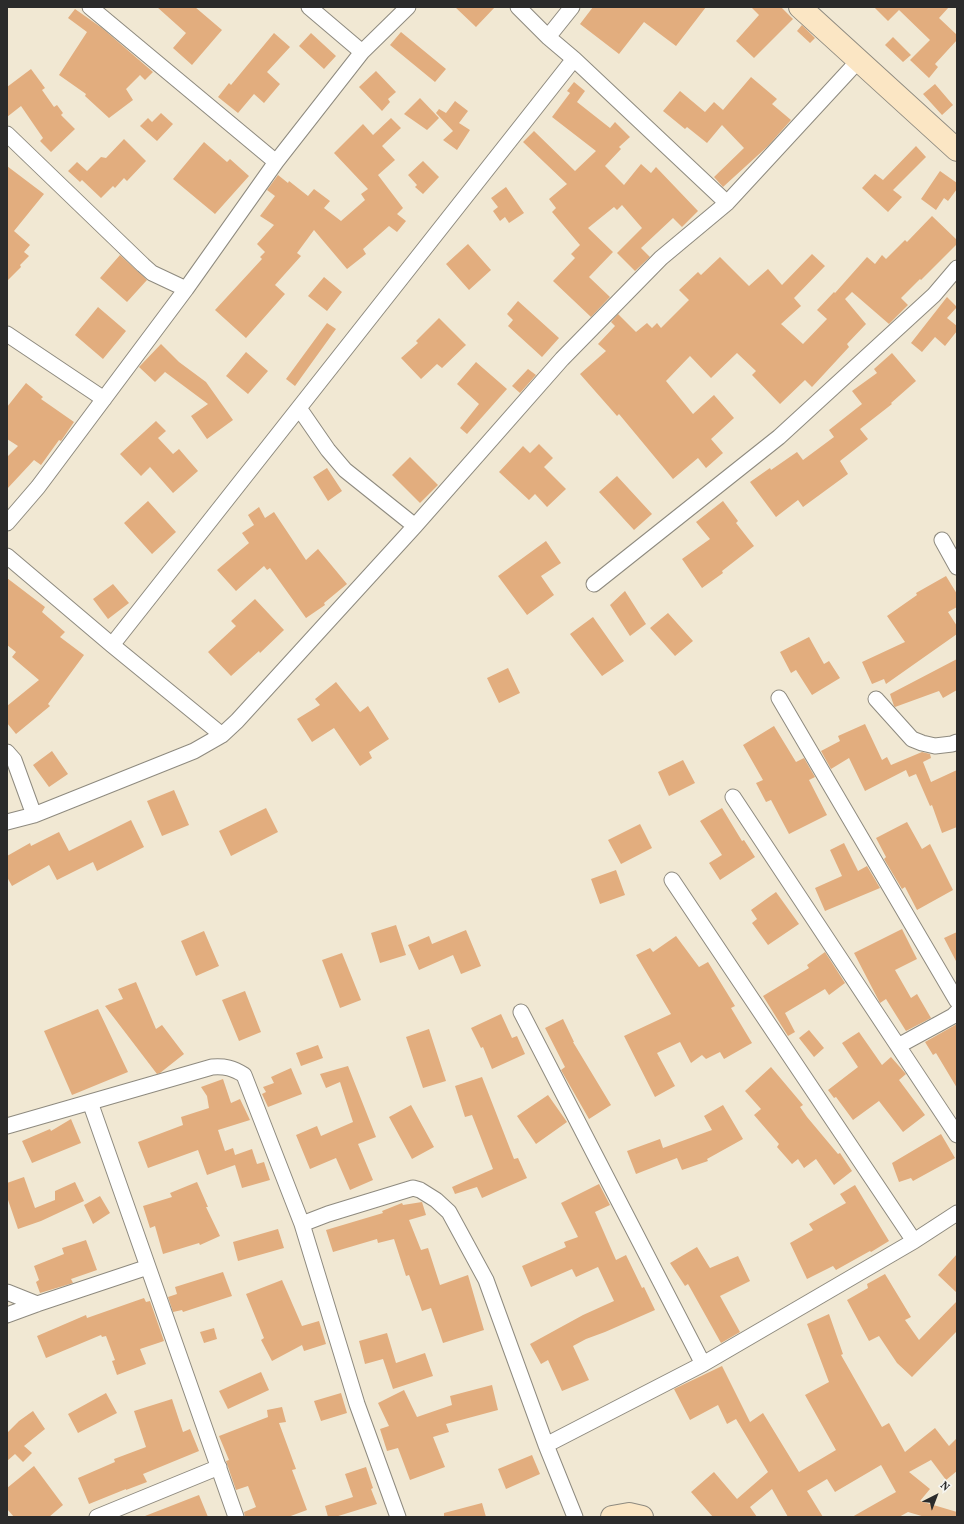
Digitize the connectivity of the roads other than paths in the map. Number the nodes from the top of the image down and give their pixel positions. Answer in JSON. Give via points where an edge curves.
{"nodes":[{"id":1,"x":90,"y":7,"type":"edge"},
{"id":2,"x":309,"y":7,"type":"edge"},
{"id":3,"x":408,"y":7,"type":"edge"},
{"id":4,"x":518,"y":7,"type":"edge"},
{"id":5,"x":572,"y":7,"type":"edge"},
{"id":6,"x":800,"y":7,"type":"edge"},
{"id":7,"x":548,"y":37,"type":"junction"},
{"id":8,"x":362,"y":52,"type":"junction"},
{"id":9,"x":574,"y":59,"type":"junction"},
{"id":10,"x":859,"y":60,"type":"junction"},
{"id":11,"x":7,"y":134,"type":"edge"},
{"id":12,"x":956,"y":147,"type":"edge"},
{"id":13,"x":276,"y":162,"type":"junction"},
{"id":14,"x":727,"y":203,"type":"junction"},
{"id":15,"x":957,"y":268,"type":"edge"},
{"id":16,"x":186,"y":289,"type":"junction"},
{"id":17,"x":7,"y":334,"type":"edge"},
{"id":18,"x":104,"y":398,"type":"junction"},
{"id":19,"x":299,"y":408,"type":"junction"},
{"id":20,"x":7,"y":523,"type":"edge"},
{"id":21,"x":415,"y":526,"type":"junction"},
{"id":22,"x":942,"y":540,"type":"dead end"},
{"id":23,"x":7,"y":556,"type":"edge"},
{"id":24,"x":957,"y":567,"type":"edge"},
{"id":25,"x":594,"y":584,"type":"dead end"},
{"id":26,"x":112,"y":645,"type":"junction"},
{"id":27,"x":779,"y":698,"type":"dead end"},
{"id":28,"x":876,"y":699,"type":"dead end"},
{"id":29,"x":222,"y":735,"type":"junction"},
{"id":30,"x":957,"y":742,"type":"edge"},
{"id":31,"x":7,"y":752,"type":"edge"},
{"id":32,"x":733,"y":797,"type":"dead end"},
{"id":33,"x":34,"y":814,"type":"junction"},
{"id":34,"x":7,"y":822,"type":"edge"},
{"id":35,"x":672,"y":880,"type":"dead end"},
{"id":36,"x":957,"y":1001,"type":"edge"},
{"id":37,"x":521,"y":1012,"type":"dead end"},
{"id":38,"x":957,"y":1012,"type":"edge"},
{"id":39,"x":898,"y":1046,"type":"junction"},
{"id":40,"x":90,"y":1102,"type":"junction"},
{"id":41,"x":7,"y":1126,"type":"edge"},
{"id":42,"x":957,"y":1135,"type":"edge"},
{"id":43,"x":957,"y":1213,"type":"edge"},
{"id":44,"x":302,"y":1224,"type":"junction"},
{"id":45,"x":914,"y":1241,"type":"junction"},
{"id":46,"x":148,"y":1267,"type":"junction"},
{"id":47,"x":7,"y":1292,"type":"edge"},
{"id":48,"x":37,"y":1304,"type":"junction"},
{"id":49,"x":7,"y":1315,"type":"edge"},
{"id":50,"x":703,"y":1364,"type":"junction"},
{"id":51,"x":546,"y":1444,"type":"junction"},
{"id":52,"x":219,"y":1467,"type":"junction"},
{"id":53,"x":97,"y":1517,"type":"edge"},
{"id":54,"x":236,"y":1517,"type":"edge"},
{"id":55,"x":398,"y":1517,"type":"edge"},
{"id":56,"x":575,"y":1517,"type":"edge"},
{"id":57,"x":612,"y":1517,"type":"edge"},
{"id":58,"x":642,"y":1517,"type":"edge"}],
"edges":[{"from":1,"to":13,"type":"street"},
{"from":2,"to":8,"type":"street"},
{"from":3,"to":8,"type":"street"},
{"from":4,"to":7,"type":"street"},
{"from":5,"to":7,"type":"street"},
{"from":6,"to":10,"type":"street"},
{"from":7,"to":9,"type":"street"},
{"from":8,"to":13,"type":"street"},
{"from":9,"to":14,"type":"street"},
{"from":9,"to":19,"type":"street"},
{"from":10,"to":12,"type":"street"},
{"from":10,"to":14,"type":"street"},
{"from":11,"to":16,"type":"street","via":[[152,273]]},
{"from":13,"to":16,"type":"street"},
{"from":14,"to":21,"type":"street","via":[[661,258],[562,358]]},
{"from":15,"to":25,"type":"street","via":[[929,299],[779,437]]},
{"from":16,"to":18,"type":"street"},
{"from":17,"to":18,"type":"street"},
{"from":18,"to":20,"type":"street","via":[[38,487]]},
{"from":19,"to":21,"type":"street","via":[[345,470]]},
{"from":19,"to":26,"type":"street"},
{"from":21,"to":29,"type":"street"},
{"from":22,"to":24,"type":"street"},
{"from":23,"to":26,"type":"street"},
{"from":26,"to":29,"type":"street"},
{"from":27,"to":36,"type":"street"},
{"from":28,"to":30,"type":"street","via":[[912,739],[935,746]]},
{"from":29,"to":33,"type":"street","via":[[194,751]]},
{"from":31,"to":33,"type":"street","via":[[14,760]]},
{"from":32,"to":39,"type":"street"},
{"from":33,"to":34,"type":"street"},
{"from":35,"to":45,"type":"street"},
{"from":37,"to":50,"type":"street"},
{"from":38,"to":39,"type":"street"},
{"from":39,"to":42,"type":"street"},
{"from":40,"to":41,"type":"street"},
{"from":40,"to":44,"type":"street","via":[[212,1067],[224,1066],[235,1069],[244,1075]]},
{"from":40,"to":46,"type":"street"},
{"from":43,"to":45,"type":"street"},
{"from":44,"to":51,"type":"street","via":[[413,1188],[436,1200],[449,1212],[486,1280]]},
{"from":44,"to":55,"type":"street","via":[[357,1404]]},
{"from":45,"to":50,"type":"street"},
{"from":46,"to":48,"type":"street"},
{"from":46,"to":52,"type":"street"},
{"from":47,"to":48,"type":"street"},
{"from":48,"to":49,"type":"street"},
{"from":50,"to":51,"type":"street"},
{"from":51,"to":56,"type":"street"},
{"from":52,"to":53,"type":"street"},
{"from":52,"to":54,"type":"street"},
{"from":57,"to":58,"type":"street","via":[[629,1514]]}]}
